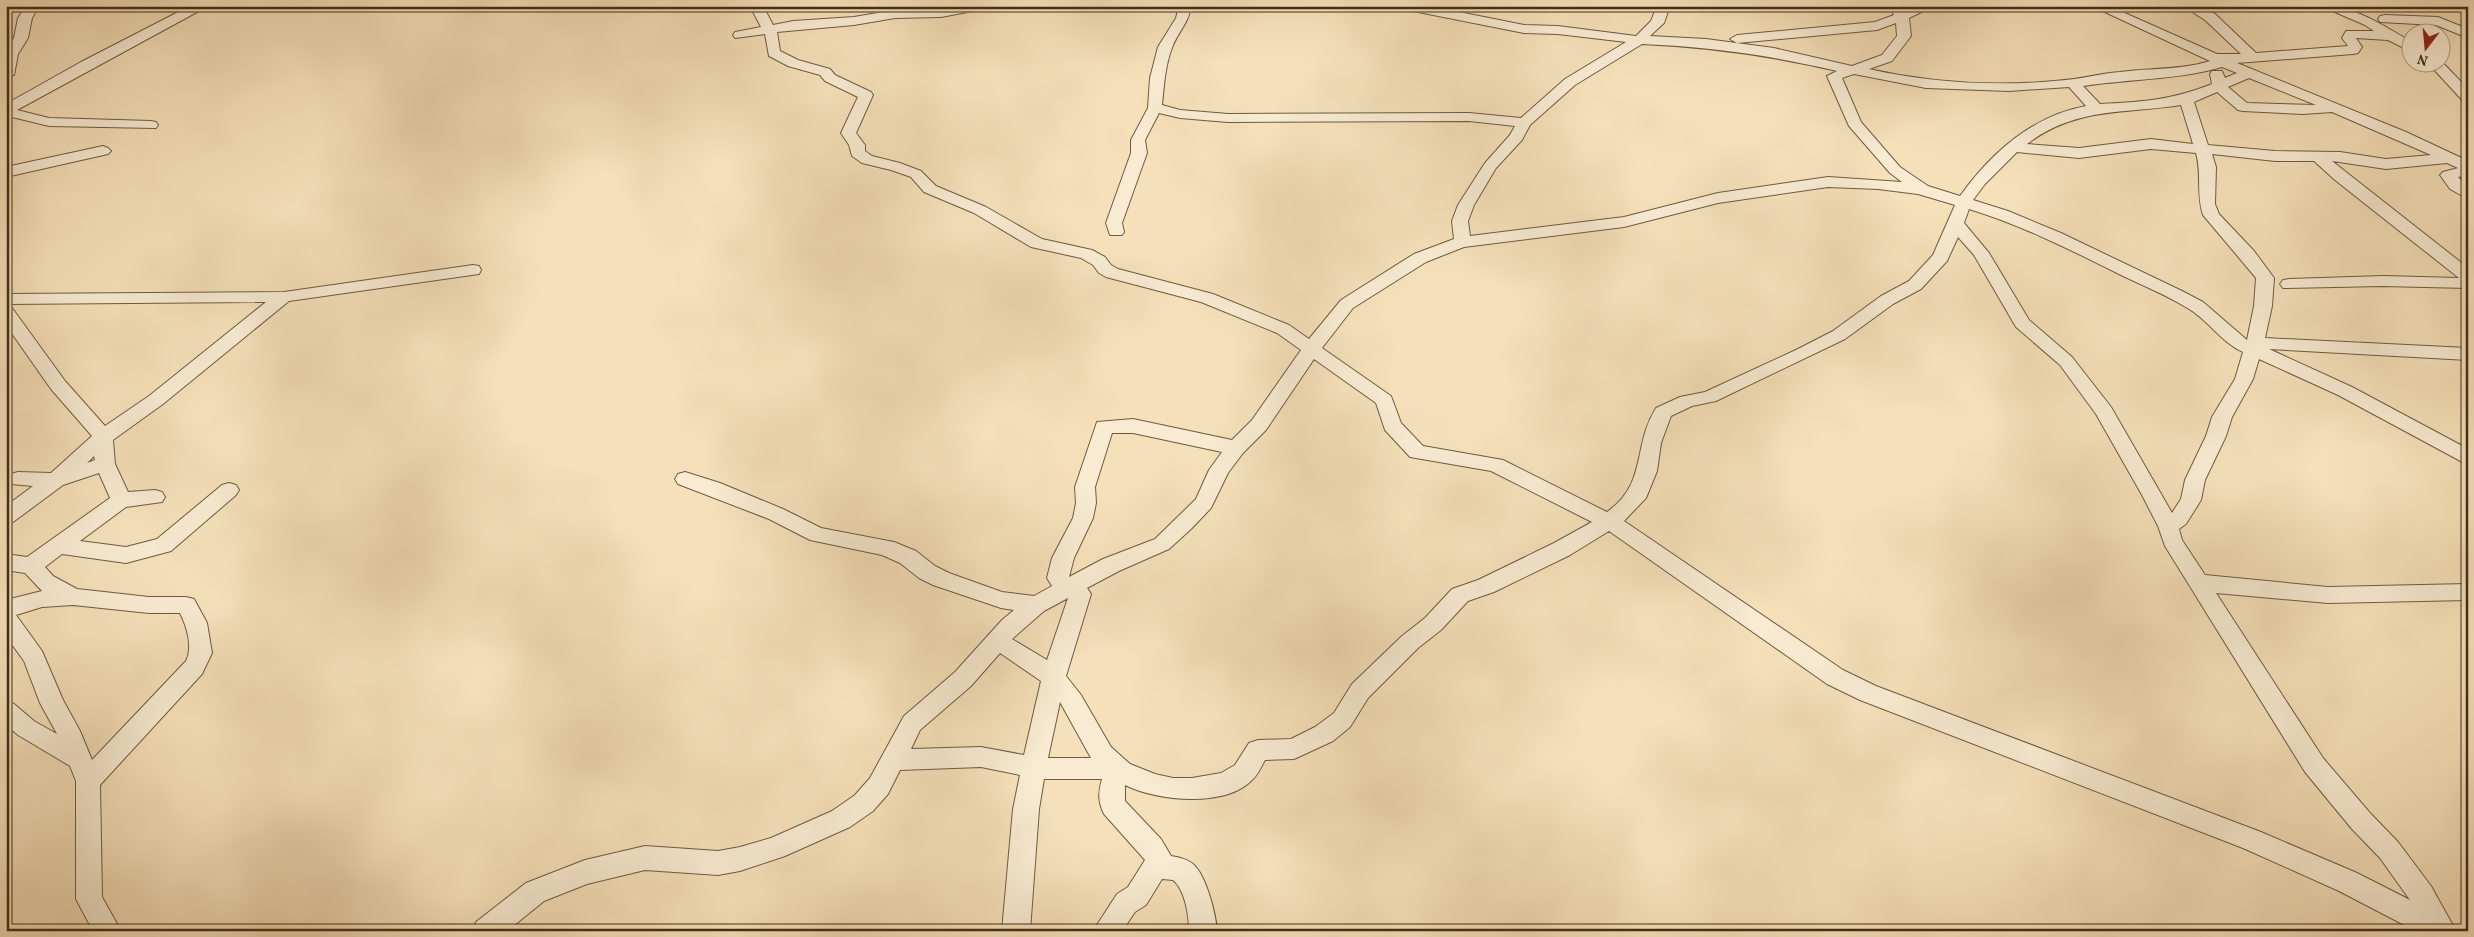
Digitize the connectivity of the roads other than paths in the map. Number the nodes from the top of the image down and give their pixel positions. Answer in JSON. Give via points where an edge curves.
{"nodes":[{"id":1,"x":33,"y":6,"type":"edge"},
{"id":2,"x":202,"y":6,"type":"edge"},
{"id":3,"x":756,"y":6,"type":"edge"},
{"id":4,"x":978,"y":6,"type":"edge"},
{"id":5,"x":1185,"y":6,"type":"edge"},
{"id":6,"x":1408,"y":6,"type":"edge"},
{"id":7,"x":1664,"y":6,"type":"edge"},
{"id":8,"x":1928,"y":6,"type":"edge"},
{"id":9,"x":2098,"y":6,"type":"edge"},
{"id":10,"x":2189,"y":6,"type":"edge"},
{"id":11,"x":2327,"y":6,"type":"edge"},
{"id":12,"x":1898,"y":11,"type":"edge"},
{"id":13,"x":2386,"y":23,"type":"edge"},
{"id":14,"x":769,"y":29,"type":"junction"},
{"id":15,"x":2468,"y":34,"type":"edge"},
{"id":16,"x":740,"y":35,"type":"dead end"},
{"id":17,"x":2402,"y":38,"type":"edge"},
{"id":18,"x":1639,"y":40,"type":"junction"},
{"id":19,"x":1706,"y":43,"type":"junction"},
{"id":20,"x":2253,"y":58,"type":"junction"},
{"id":21,"x":2216,"y":61,"type":"junction"},
{"id":22,"x":1850,"y":70,"type":"junction"},
{"id":23,"x":2452,"y":70,"type":"edge"},
{"id":24,"x":2444,"y":72,"type":"edge"},
{"id":25,"x":2460,"y":72,"type":"dead end"},
{"id":26,"x":2248,"y":73,"type":"junction"},
{"id":27,"x":2073,"y":83,"type":"junction"},
{"id":28,"x":2219,"y":86,"type":"junction"},
{"id":29,"x":12,"y":95,"type":"edge"},
{"id":30,"x":2468,"y":98,"type":"edge"},
{"id":31,"x":2188,"y":99,"type":"junction"},
{"id":32,"x":1155,"y":108,"type":"junction"},
{"id":33,"x":2334,"y":108,"type":"junction"},
{"id":34,"x":2096,"y":109,"type":"junction"},
{"id":35,"x":1524,"y":123,"type":"junction"},
{"id":36,"x":150,"y":126,"type":"dead end"},
{"id":37,"x":2013,"y":147,"type":"junction"},
{"id":38,"x":2200,"y":148,"type":"junction"},
{"id":39,"x":103,"y":151,"type":"dead end"},
{"id":40,"x":2317,"y":156,"type":"junction"},
{"id":41,"x":2449,"y":158,"type":"junction"},
{"id":42,"x":2468,"y":168,"type":"edge"},
{"id":43,"x":6,"y":172,"type":"edge"},
{"id":44,"x":1924,"y":190,"type":"junction"},
{"id":45,"x":2468,"y":194,"type":"edge"},
{"id":46,"x":1964,"y":202,"type":"junction"},
{"id":47,"x":1955,"y":224,"type":"junction"},
{"id":48,"x":1116,"y":232,"type":"dead end"},
{"id":49,"x":1462,"y":242,"type":"junction"},
{"id":50,"x":473,"y":270,"type":"dead end"},
{"id":51,"x":2468,"y":276,"type":"edge"},
{"id":52,"x":2468,"y":283,"type":"edge"},
{"id":53,"x":2289,"y":284,"type":"dead end"},
{"id":54,"x":284,"y":297,"type":"junction"},
{"id":55,"x":6,"y":299,"type":"edge"},
{"id":56,"x":6,"y":312,"type":"edge"},
{"id":57,"x":2254,"y":347,"type":"junction"},
{"id":58,"x":1311,"y":349,"type":"junction"},
{"id":59,"x":2468,"y":354,"type":"edge"},
{"id":60,"x":103,"y":437,"type":"junction"},
{"id":61,"x":1236,"y":448,"type":"junction"},
{"id":62,"x":2468,"y":458,"type":"edge"},
{"id":63,"x":105,"y":464,"type":"junction"},
{"id":64,"x":18,"y":478,"type":"dead end"},
{"id":65,"x":684,"y":479,"type":"dead end"},
{"id":66,"x":56,"y":480,"type":"junction"},
{"id":67,"x":229,"y":490,"type":"dead end"},
{"id":68,"x":155,"y":497,"type":"dead end"},
{"id":69,"x":121,"y":500,"type":"junction"},
{"id":70,"x":6,"y":517,"type":"edge"},
{"id":71,"x":1608,"y":521,"type":"junction"},
{"id":72,"x":2168,"y":526,"type":"junction"},
{"id":73,"x":57,"y":546,"type":"junction"},
{"id":74,"x":6,"y":562,"type":"edge"},
{"id":75,"x":31,"y":566,"type":"junction"},
{"id":76,"x":2199,"y":583,"type":"junction"},
{"id":77,"x":1066,"y":589,"type":"junction"},
{"id":78,"x":2468,"y":592,"type":"edge"},
{"id":79,"x":73,"y":597,"type":"junction"},
{"id":80,"x":1036,"y":605,"type":"junction"},
{"id":81,"x":6,"y":609,"type":"edge"},
{"id":82,"x":6,"y":618,"type":"edge"},
{"id":83,"x":997,"y":641,"type":"junction"},
{"id":84,"x":1053,"y":679,"type":"junction"},
{"id":85,"x":6,"y":711,"type":"edge"},
{"id":86,"x":79,"y":759,"type":"junction"},
{"id":87,"x":891,"y":760,"type":"junction"},
{"id":88,"x":1035,"y":768,"type":"junction"},
{"id":89,"x":1117,"y":769,"type":"junction"},
{"id":90,"x":88,"y":781,"type":"junction"},
{"id":91,"x":1163,"y":867,"type":"junction"},
{"id":92,"x":108,"y":931,"type":"edge"},
{"id":93,"x":486,"y":931,"type":"edge"},
{"id":94,"x":1016,"y":931,"type":"edge"},
{"id":95,"x":1106,"y":931,"type":"edge"},
{"id":96,"x":1203,"y":931,"type":"edge"},
{"id":97,"x":2443,"y":931,"type":"edge"}],
"edges":[{"from":1,"to":29,"type":"street","via":[[11,54]]},
{"from":2,"to":29,"type":"street","via":[[86,65]]},
{"from":3,"to":14,"type":"street"},
{"from":4,"to":14,"type":"street","via":[[941,13],[895,14]]},
{"from":5,"to":32,"type":"street","via":[[1183,18],[1168,40],[1163,55]]},
{"from":6,"to":18,"type":"street","via":[[1524,29]]},
{"from":7,"to":18,"type":"street","via":[[1657,23]]},
{"from":8,"to":12,"type":"street"},
{"from":9,"to":21,"type":"street"},
{"from":10,"to":20,"type":"street","via":[[2210,17]]},
{"from":11,"to":13,"type":"street","via":[[2370,22]]},
{"from":12,"to":19,"type":"street","via":[[1877,26]]},
{"from":12,"to":22,"type":"street","via":[[1904,36],[1893,51],[1875,64]]},
{"from":13,"to":15,"type":"street","via":[[2438,21]]},
{"from":13,"to":17,"type":"street"},
{"from":13,"to":20,"type":"street","via":[[2351,34],[2353,50]]},
{"from":14,"to":16,"type":"street"},
{"from":14,"to":58,"type":"street","via":[[774,53],[793,63],[825,72],[830,78],[866,95],[848,133],[857,144],[858,153],[867,160],[916,174],[930,189],[980,210],[1037,243],[1086,254],[1112,273],[1207,298],[1283,329]]},
{"from":18,"to":19,"type":"street"},
{"from":18,"to":35,"type":"street","via":[[1570,82]]},
{"from":19,"to":22,"type":"street","via":[[1774,52]]},
{"from":20,"to":21,"type":"street"},
{"from":21,"to":26,"type":"street"},
{"from":21,"to":27,"type":"street","via":[[2196,70]]},
{"from":21,"to":28,"type":"street"},
{"from":22,"to":27,"type":"street","via":[[1950,86],[2017,87]]},
{"from":22,"to":44,"type":"street","via":[[1834,76],[1854,123],[1895,170]]},
{"from":23,"to":25,"type":"street"},
{"from":24,"to":30,"type":"street"},
{"from":26,"to":28,"type":"street"},
{"from":26,"to":33,"type":"street"},
{"from":27,"to":34,"type":"street"},
{"from":28,"to":31,"type":"street"},
{"from":28,"to":33,"type":"street","via":[[2244,107]]},
{"from":29,"to":36,"type":"street","via":[[49,122]]},
{"from":31,"to":34,"type":"street"},
{"from":31,"to":38,"type":"street","via":[[2187,108]]},
{"from":32,"to":35,"type":"street","via":[[1211,118],[1439,117],[1495,118]]},
{"from":32,"to":48,"type":"street","via":[[1138,140],[1139,153],[1114,223]]},
{"from":33,"to":41,"type":"street"},
{"from":34,"to":37,"type":"street","via":[[2039,126]]},
{"from":35,"to":49,"type":"street","via":[[1518,137],[1490,166],[1466,205],[1460,221]]},
{"from":37,"to":38,"type":"street","via":[[2079,153],[2152,144]]},
{"from":37,"to":46,"type":"street","via":[[1979,181]]},
{"from":38,"to":40,"type":"street","via":[[2275,156]]},
{"from":38,"to":57,"type":"street","via":[[2208,167],[2207,204],[2211,216],[2265,278],[2264,306]]},
{"from":39,"to":43,"type":"street"},
{"from":40,"to":41,"type":"street","via":[[2386,164]]},
{"from":40,"to":51,"type":"street"},
{"from":41,"to":42,"type":"street"},
{"from":42,"to":45,"type":"street","via":[[2448,175]]},
{"from":44,"to":46,"type":"street"},
{"from":44,"to":49,"type":"street","via":[[1828,182],[1718,198],[1624,222]]},
{"from":46,"to":47,"type":"street"},
{"from":46,"to":57,"type":"street","via":[[2055,236],[2176,295],[2197,306],[2237,342]]},
{"from":47,"to":71,"type":"street","via":[[1942,257],[1914,286],[1887,300],[1839,335],[1709,396],[1687,401],[1663,412],[1636,498]]},
{"from":47,"to":72,"type":"street","via":[[1981,252],[2022,323],[2066,361],[2104,411]]},
{"from":49,"to":58,"type":"street","via":[[1420,258],[1347,304]]},
{"from":50,"to":54,"type":"street"},
{"from":52,"to":53,"type":"street"},
{"from":54,"to":55,"type":"street"},
{"from":54,"to":60,"type":"street","via":[[156,400]]},
{"from":56,"to":60,"type":"street","via":[[58,385]]},
{"from":57,"to":59,"type":"street"},
{"from":57,"to":62,"type":"street","via":[[2345,391]]},
{"from":57,"to":72,"type":"street","via":[[2244,379],[2222,417],[2195,480],[2192,500],[2179,520]]},
{"from":58,"to":61,"type":"street","via":[[1259,425]]},
{"from":58,"to":71,"type":"street","via":[[1384,400],[1392,425],[1417,452],[1496,465]]},
{"from":60,"to":63,"type":"street"},
{"from":60,"to":66,"type":"street"},
{"from":61,"to":77,"type":"street","via":[[1219,470],[1204,503],[1162,544],[1111,565]]},
{"from":61,"to":77,"type":"street","via":[[1133,426],[1104,427],[1085,487],[1083,518],[1063,558],[1058,578]]},
{"from":63,"to":66,"type":"street"},
{"from":63,"to":69,"type":"street"},
{"from":64,"to":66,"type":"street"},
{"from":65,"to":80,"type":"street","via":[[776,514],[817,535],[886,548],[908,557],[942,579],[1001,600]]},
{"from":66,"to":70,"type":"street"},
{"from":67,"to":73,"type":"street","via":[[164,545],[126,555]]},
{"from":68,"to":69,"type":"street"},
{"from":69,"to":73,"type":"street"},
{"from":71,"to":89,"type":"street","via":[[1562,549],[1460,595],[1360,690],[1342,720],[1294,750],[1258,750],[1242,774],[1220,785],[1196,790],[1172,789]]},
{"from":71,"to":97,"type":"street","via":[[1835,677],[1868,694],[2252,840],[2348,882]]},
{"from":72,"to":76,"type":"street","via":[[2172,541]]},
{"from":73,"to":75,"type":"street"},
{"from":74,"to":75,"type":"street"},
{"from":75,"to":79,"type":"street","via":[[45,582]]},
{"from":76,"to":78,"type":"street","via":[[2328,595]]},
{"from":76,"to":97,"type":"street","via":[[2314,765],[2390,850]]},
{"from":77,"to":80,"type":"street"},
{"from":77,"to":84,"type":"street","via":[[1080,594]]},
{"from":79,"to":81,"type":"street","via":[[42,599]]},
{"from":79,"to":90,"type":"street","via":[[149,606],[186,605],[196,623],[201,653],[194,667]]},
{"from":80,"to":83,"type":"street"},
{"from":82,"to":86,"type":"street","via":[[34,657]]},
{"from":83,"to":84,"type":"street","via":[[1021,653]]},
{"from":83,"to":87,"type":"street","via":[[963,679],[912,723]]},
{"from":84,"to":88,"type":"street"},
{"from":84,"to":89,"type":"street","via":[[1066,693],[1101,752]]},
{"from":85,"to":86,"type":"street","via":[[26,728]]},
{"from":86,"to":90,"type":"street"},
{"from":87,"to":88,"type":"street","via":[[981,757]]},
{"from":87,"to":93,"type":"street","via":[[879,786],[864,803],[776,848],[718,864],[645,858],[585,872],[535,892]]},
{"from":88,"to":89,"type":"street"},
{"from":88,"to":94,"type":"street","via":[[1026,809]]},
{"from":89,"to":91,"type":"street","via":[[1110,790],[1113,806],[1152,847]]},
{"from":90,"to":92,"type":"street","via":[[89,899]]},
{"from":91,"to":95,"type":"street","via":[[1155,868],[1137,896],[1126,902]]},
{"from":91,"to":96,"type":"street","via":[[1183,871],[1191,878],[1204,917]]}]}
